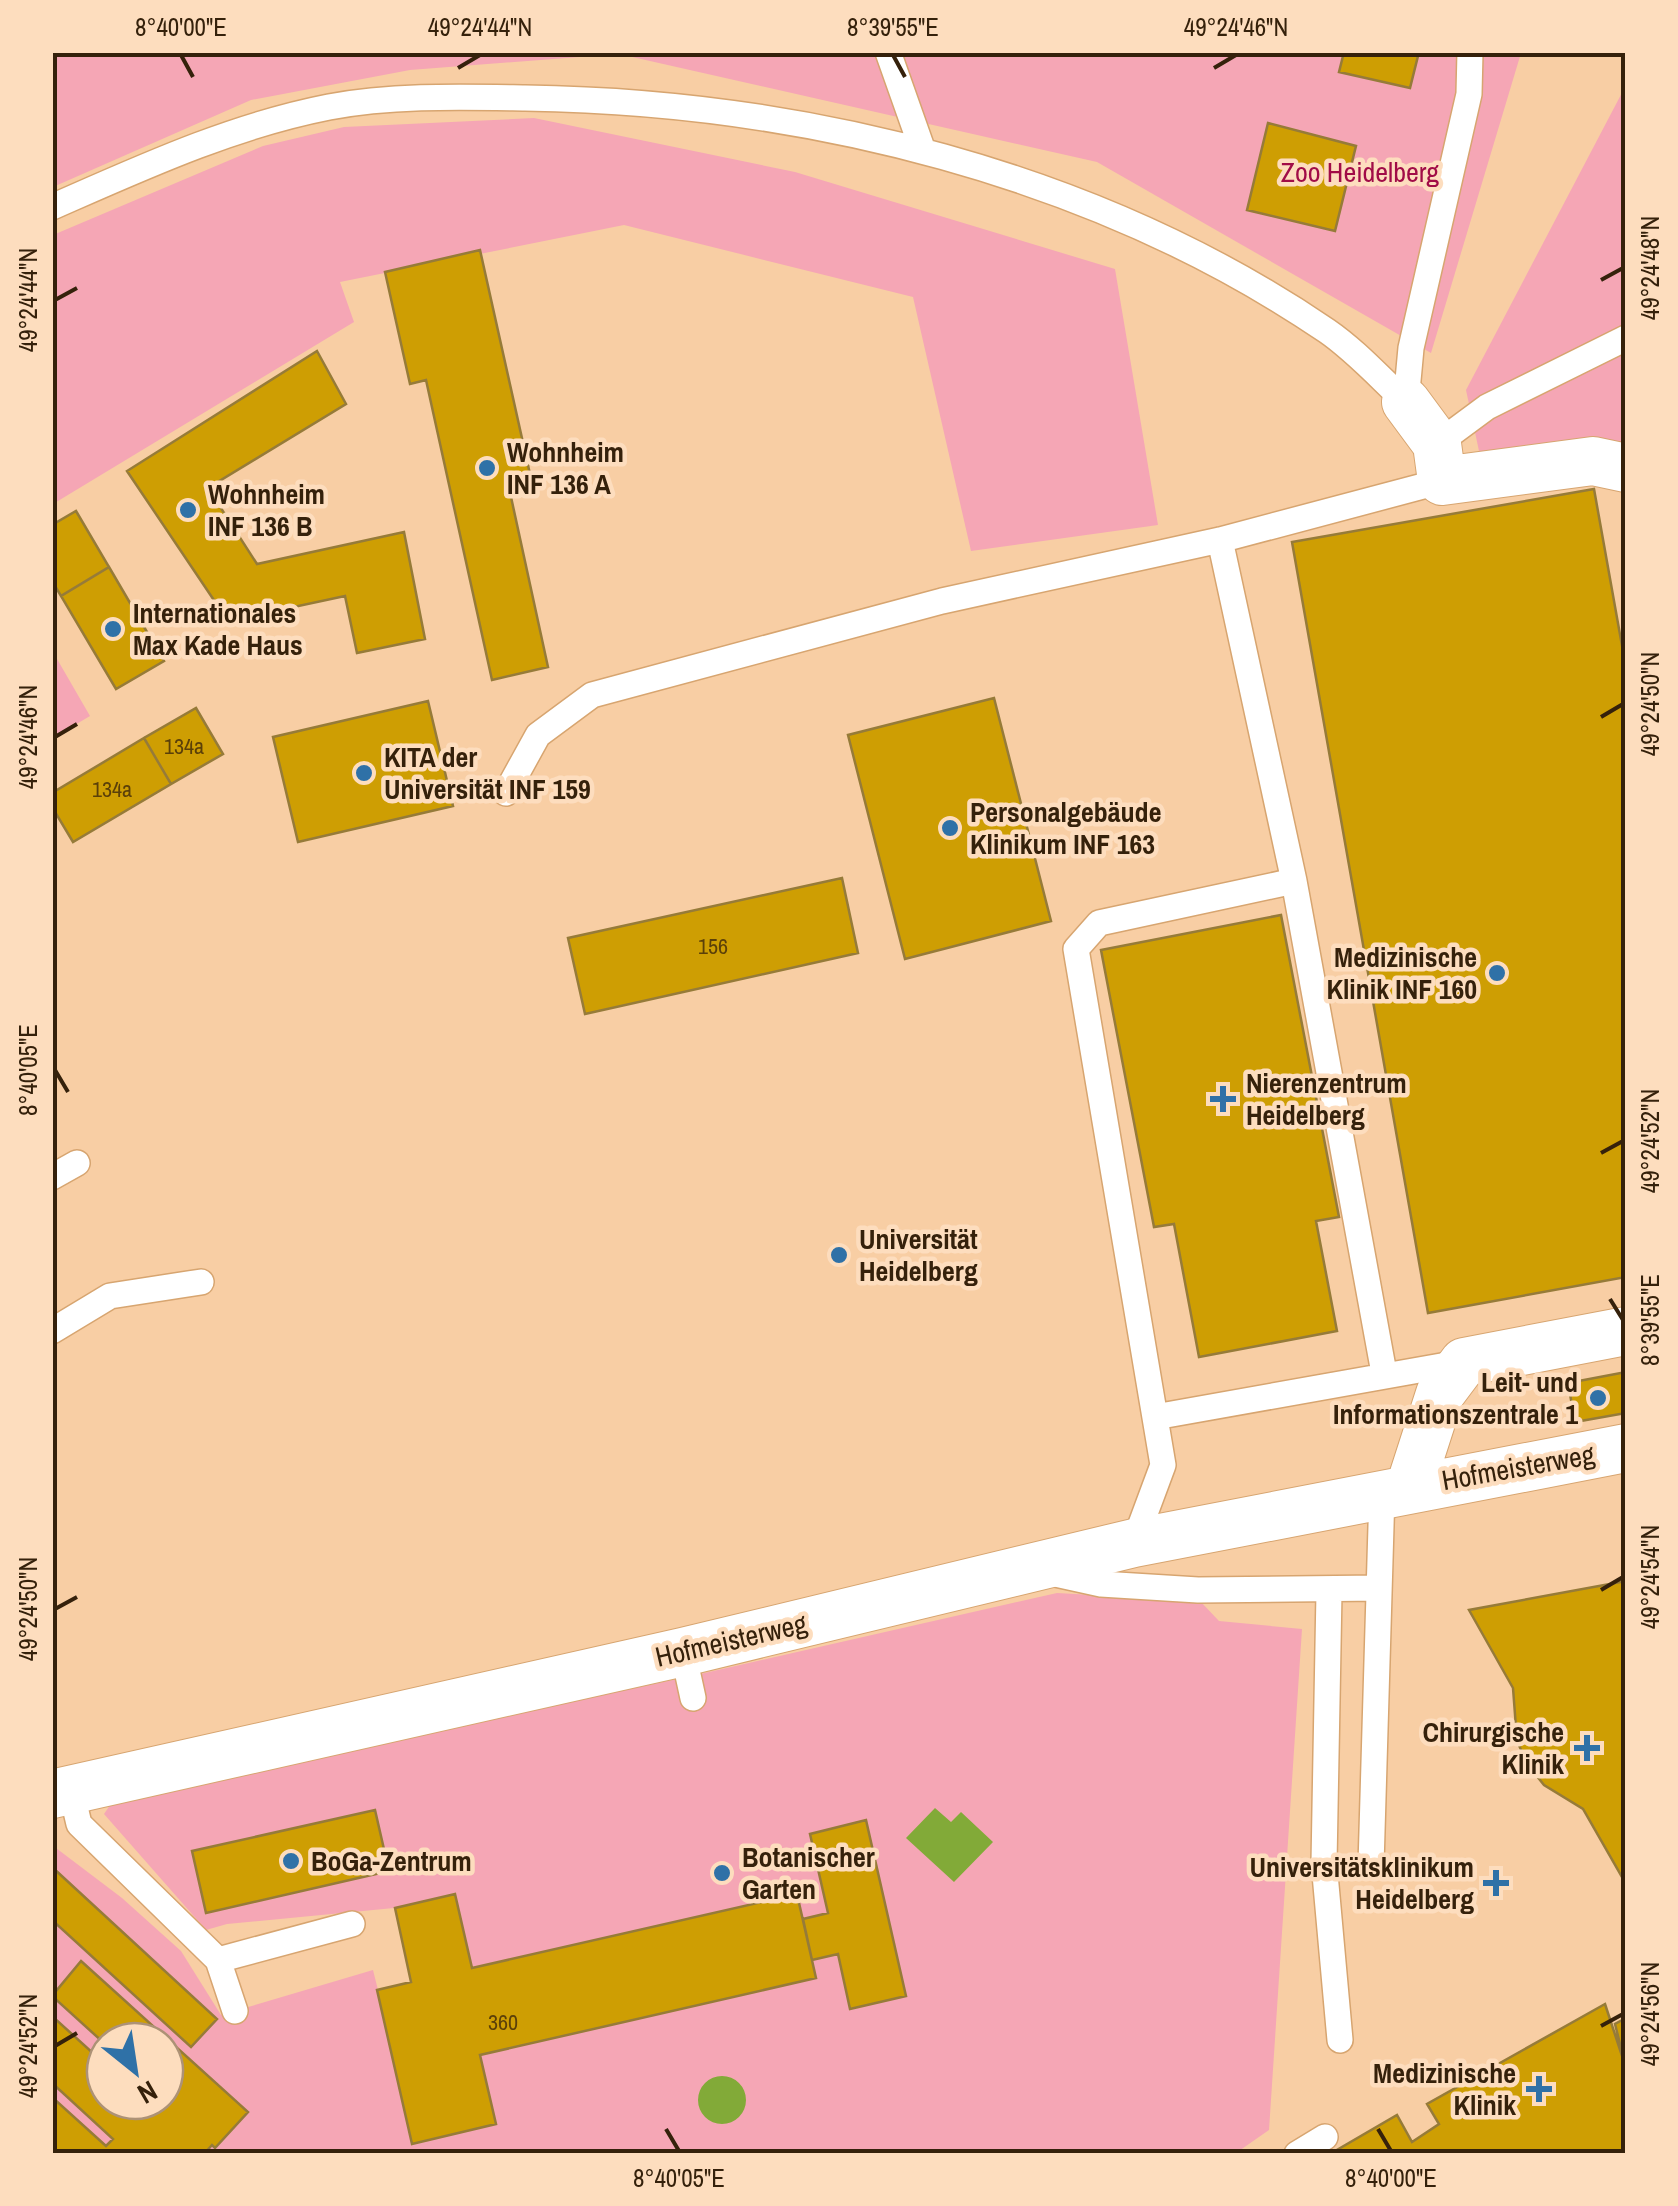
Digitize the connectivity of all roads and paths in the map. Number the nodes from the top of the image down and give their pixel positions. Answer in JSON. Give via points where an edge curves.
{"nodes":[{"id":1,"x":888,"y":52,"type":"edge"},
{"id":2,"x":1470,"y":52,"type":"edge"},
{"id":3,"x":923,"y":151,"type":"junction"},
{"id":4,"x":52,"y":207,"type":"edge"},
{"id":5,"x":1626,"y":338,"type":"edge"},
{"id":6,"x":1406,"y":402,"type":"junction"},
{"id":7,"x":1439,"y":462,"type":"junction"},
{"id":8,"x":1626,"y":468,"type":"edge"},
{"id":9,"x":1220,"y":540,"type":"junction"},
{"id":10,"x":506,"y":793,"type":"dead end"},
{"id":11,"x":1294,"y":881,"type":"junction"},
{"id":12,"x":77,"y":1164,"type":"dead end"},
{"id":13,"x":52,"y":1177,"type":"edge"},
{"id":14,"x":201,"y":1282,"type":"dead end"},
{"id":15,"x":52,"y":1331,"type":"edge"},
{"id":16,"x":1626,"y":1331,"type":"edge"},
{"id":17,"x":1464,"y":1362,"type":"junction"},
{"id":18,"x":1384,"y":1373,"type":"junction"},
{"id":19,"x":1155,"y":1418,"type":"junction"},
{"id":20,"x":1626,"y":1448,"type":"edge"},
{"id":21,"x":1396,"y":1489,"type":"junction"},
{"id":22,"x":1134,"y":1543,"type":"junction"},
{"id":23,"x":1030,"y":1570,"type":"junction"},
{"id":24,"x":1379,"y":1588,"type":"junction"},
{"id":25,"x":1329,"y":1592,"type":"junction"},
{"id":26,"x":682,"y":1652,"type":"junction"},
{"id":27,"x":693,"y":1698,"type":"dead end"},
{"id":28,"x":62,"y":1792,"type":"edge"},
{"id":29,"x":1371,"y":1865,"type":"dead end"},
{"id":30,"x":352,"y":1924,"type":"dead end"},
{"id":31,"x":218,"y":1960,"type":"junction"},
{"id":32,"x":235,"y":2011,"type":"dead end"},
{"id":33,"x":1340,"y":2040,"type":"dead end"},
{"id":34,"x":1325,"y":2138,"type":"dead end"},
{"id":35,"x":1296,"y":2154,"type":"edge"}],
"edges":[{"from":1,"to":3,"type":"lane"},
{"from":2,"to":6,"type":"lane","via":[[1469,94],[1415,329]]},
{"from":3,"to":4,"type":"lane","via":[[773,120],[603,99],[365,102],[236,130]]},
{"from":3,"to":6,"type":"lane","via":[[1125,218],[1330,333]]},
{"from":5,"to":7,"type":"lane","via":[[1487,407]]},
{"from":6,"to":7,"type":"street"},
{"from":7,"to":8,"type":"street","via":[[1593,461]]},
{"from":7,"to":9,"type":"lane"},
{"from":9,"to":10,"type":"lane","via":[[942,602],[592,695],[538,735]]},
{"from":9,"to":11,"type":"lane"},
{"from":11,"to":18,"type":"lane"},
{"from":11,"to":19,"type":"lane","via":[[1099,923],[1076,949]]},
{"from":12,"to":13,"type":"lane"},
{"from":14,"to":15,"type":"lane","via":[[110,1296]]},
{"from":16,"to":17,"type":"street"},
{"from":17,"to":18,"type":"lane"},
{"from":17,"to":21,"type":"street","name":"Hofmeisterweg","via":[[1440,1394]]},
{"from":18,"to":19,"type":"lane"},
{"from":19,"to":22,"type":"lane","via":[[1163,1465]]},
{"from":20,"to":21,"type":"street","name":"Hofmeisterweg"},
{"from":21,"to":22,"type":"street","name":"Hofmeisterweg"},
{"from":21,"to":24,"type":"lane"},
{"from":22,"to":23,"type":"street","name":"Hofmeisterweg"},
{"from":23,"to":25,"type":"lane","via":[[1102,1584]]},
{"from":23,"to":26,"type":"street","name":"Hofmeisterweg"},
{"from":24,"to":25,"type":"lane"},
{"from":24,"to":29,"type":"lane"},
{"from":25,"to":33,"type":"lane","via":[[1324,1863]]},
{"from":26,"to":27,"type":"lane"},
{"from":26,"to":28,"type":"street","name":"Hofmeisterweg"},
{"from":28,"to":31,"type":"lane","via":[[79,1824]]},
{"from":30,"to":31,"type":"lane"},
{"from":31,"to":32,"type":"lane"},
{"from":34,"to":35,"type":"lane"}]}
